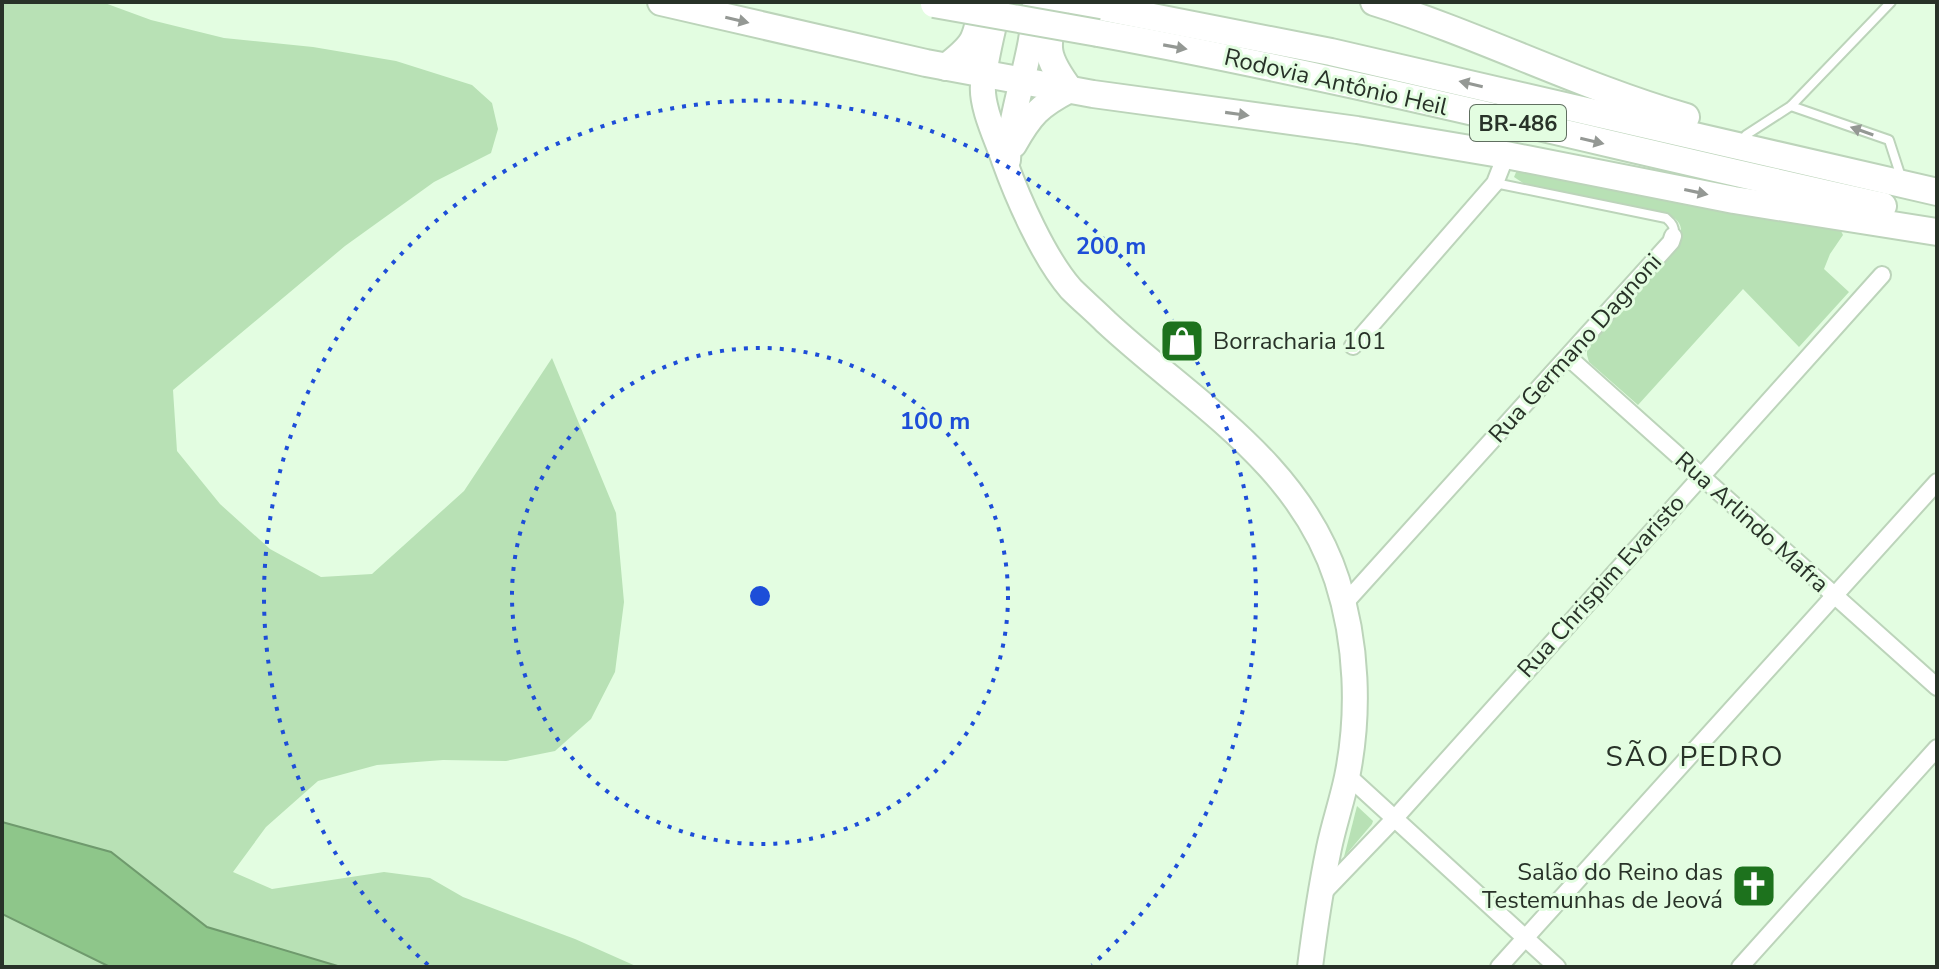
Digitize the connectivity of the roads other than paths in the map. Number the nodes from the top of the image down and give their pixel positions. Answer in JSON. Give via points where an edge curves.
{"nodes":[{"id":1,"x":661,"y":2,"type":"edge"},
{"id":2,"x":983,"y":2,"type":"edge"},
{"id":3,"x":999,"y":2,"type":"edge"},
{"id":4,"x":1035,"y":2,"type":"edge"},
{"id":5,"x":1058,"y":2,"type":"edge"},
{"id":6,"x":1076,"y":2,"type":"edge"},
{"id":7,"x":1374,"y":2,"type":"edge"},
{"id":8,"x":1891,"y":2,"type":"edge"},
{"id":9,"x":927,"y":3,"type":"edge"},
{"id":10,"x":946,"y":67,"type":"junction"},
{"id":11,"x":985,"y":74,"type":"junction"},
{"id":12,"x":1021,"y":81,"type":"junction"},
{"id":13,"x":1070,"y":90,"type":"junction"},
{"id":14,"x":1791,"y":106,"type":"junction"},
{"id":15,"x":1746,"y":135,"type":"junction"},
{"id":16,"x":1506,"y":155,"type":"junction"},
{"id":17,"x":1007,"y":170,"type":"junction"},
{"id":18,"x":1867,"y":176,"type":"junction"},
{"id":19,"x":1495,"y":183,"type":"junction"},
{"id":20,"x":1904,"y":185,"type":"junction"},
{"id":21,"x":1937,"y":192,"type":"edge"},
{"id":22,"x":1937,"y":218,"type":"edge"},
{"id":23,"x":1937,"y":232,"type":"edge"},
{"id":24,"x":1673,"y":236,"type":"joint"},
{"id":25,"x":1882,"y":275,"type":"dead end"},
{"id":26,"x":1353,"y":346,"type":"dead end"},
{"id":27,"x":1568,"y":357,"type":"junction"},
{"id":28,"x":1700,"y":476,"type":"junction"},
{"id":29,"x":1937,"y":482,"type":"edge"},
{"id":30,"x":1834,"y":596,"type":"junction"},
{"id":31,"x":1344,"y":604,"type":"junction"},
{"id":32,"x":1937,"y":687,"type":"edge"},
{"id":33,"x":1937,"y":748,"type":"edge"},
{"id":34,"x":1347,"y":775,"type":"junction"},
{"id":35,"x":1395,"y":818,"type":"junction"},
{"id":36,"x":1319,"y":896,"type":"junction"},
{"id":37,"x":1525,"y":938,"type":"junction"},
{"id":38,"x":1310,"y":967,"type":"edge"},
{"id":39,"x":1499,"y":967,"type":"edge"},
{"id":40,"x":1557,"y":967,"type":"edge"},
{"id":41,"x":1740,"y":967,"type":"edge"}],
"edges":[{"from":1,"to":10,"type":"main road","one_way":true},
{"from":2,"to":10,"type":"main road","via":[[976,38]]},
{"from":3,"to":11,"type":"street"},
{"from":4,"to":12,"type":"street"},
{"from":5,"to":13,"type":"main road","via":[[1047,45]]},
{"from":18,"to":6,"type":"main road","name":"Rodovia Antônio Heil","number":"BR-486","one_way":true,"via":[[1316,48]]},
{"from":7,"to":15,"type":"main road","via":[[1642,105]]},
{"from":8,"to":14,"type":"lane"},
{"from":9,"to":22,"type":"main road","name":"Rodovia Antônio Heil","number":"BR-486","one_way":true,"bridge":true,"via":[[1287,69]]},
{"from":10,"to":11,"type":"main road"},
{"from":11,"to":12,"type":"main road"},
{"from":11,"to":17,"type":"street","via":[[987,112]]},
{"from":12,"to":13,"type":"main road"},
{"from":12,"to":17,"type":"street"},
{"from":13,"to":16,"type":"main road","one_way":true},
{"from":13,"to":17,"type":"street","via":[[1027,121]]},
{"from":14,"to":15,"type":"lane"},
{"from":20,"to":14,"type":"lane","one_way":true,"via":[[1889,140]]},
{"from":15,"to":18,"type":"main road"},
{"from":16,"to":19,"type":"street"},
{"from":16,"to":23,"type":"main road","one_way":true,"via":[[1734,200]]},
{"from":17,"to":31,"type":"street","via":[[1050,258],[1071,288],[1225,422],[1284,482],[1326,549]]},
{"from":18,"to":20,"type":"main road","name":"Rodovia Antônio Heil","number":"BR-486"},
{"from":19,"to":24,"type":"lane","name":"Rua Germano Dagnoni","via":[[1666,218]]},
{"from":19,"to":26,"type":"street"},
{"from":20,"to":21,"type":"main road","name":"Rodovia Antônio Heil","number":"BR-486"},
{"from":24,"to":27,"type":"street","name":"Rua Germano Dagnoni"},
{"from":25,"to":28,"type":"street","name":"Rua Chrispim Evaristo"},
{"from":27,"to":28,"type":"street","name":"Rua Arlindo Mafra"},
{"from":27,"to":31,"type":"street","name":"Rua Germano Dagnoni"},
{"from":28,"to":30,"type":"street","name":"Rua Arlindo Mafra"},
{"from":28,"to":35,"type":"street","name":"Rua Chrispim Evaristo"},
{"from":29,"to":30,"type":"street"},
{"from":30,"to":32,"type":"street","name":"Rua Arlindo Mafra"},
{"from":30,"to":37,"type":"street"},
{"from":31,"to":34,"type":"street","via":[[1354,670]]},
{"from":33,"to":41,"type":"street"},
{"from":34,"to":35,"type":"street"},
{"from":34,"to":36,"type":"street"},
{"from":35,"to":36,"type":"street","name":"Rua Chrispim Evaristo"},
{"from":35,"to":37,"type":"street"},
{"from":36,"to":38,"type":"street"},
{"from":37,"to":39,"type":"street"},
{"from":37,"to":40,"type":"street"}]}
